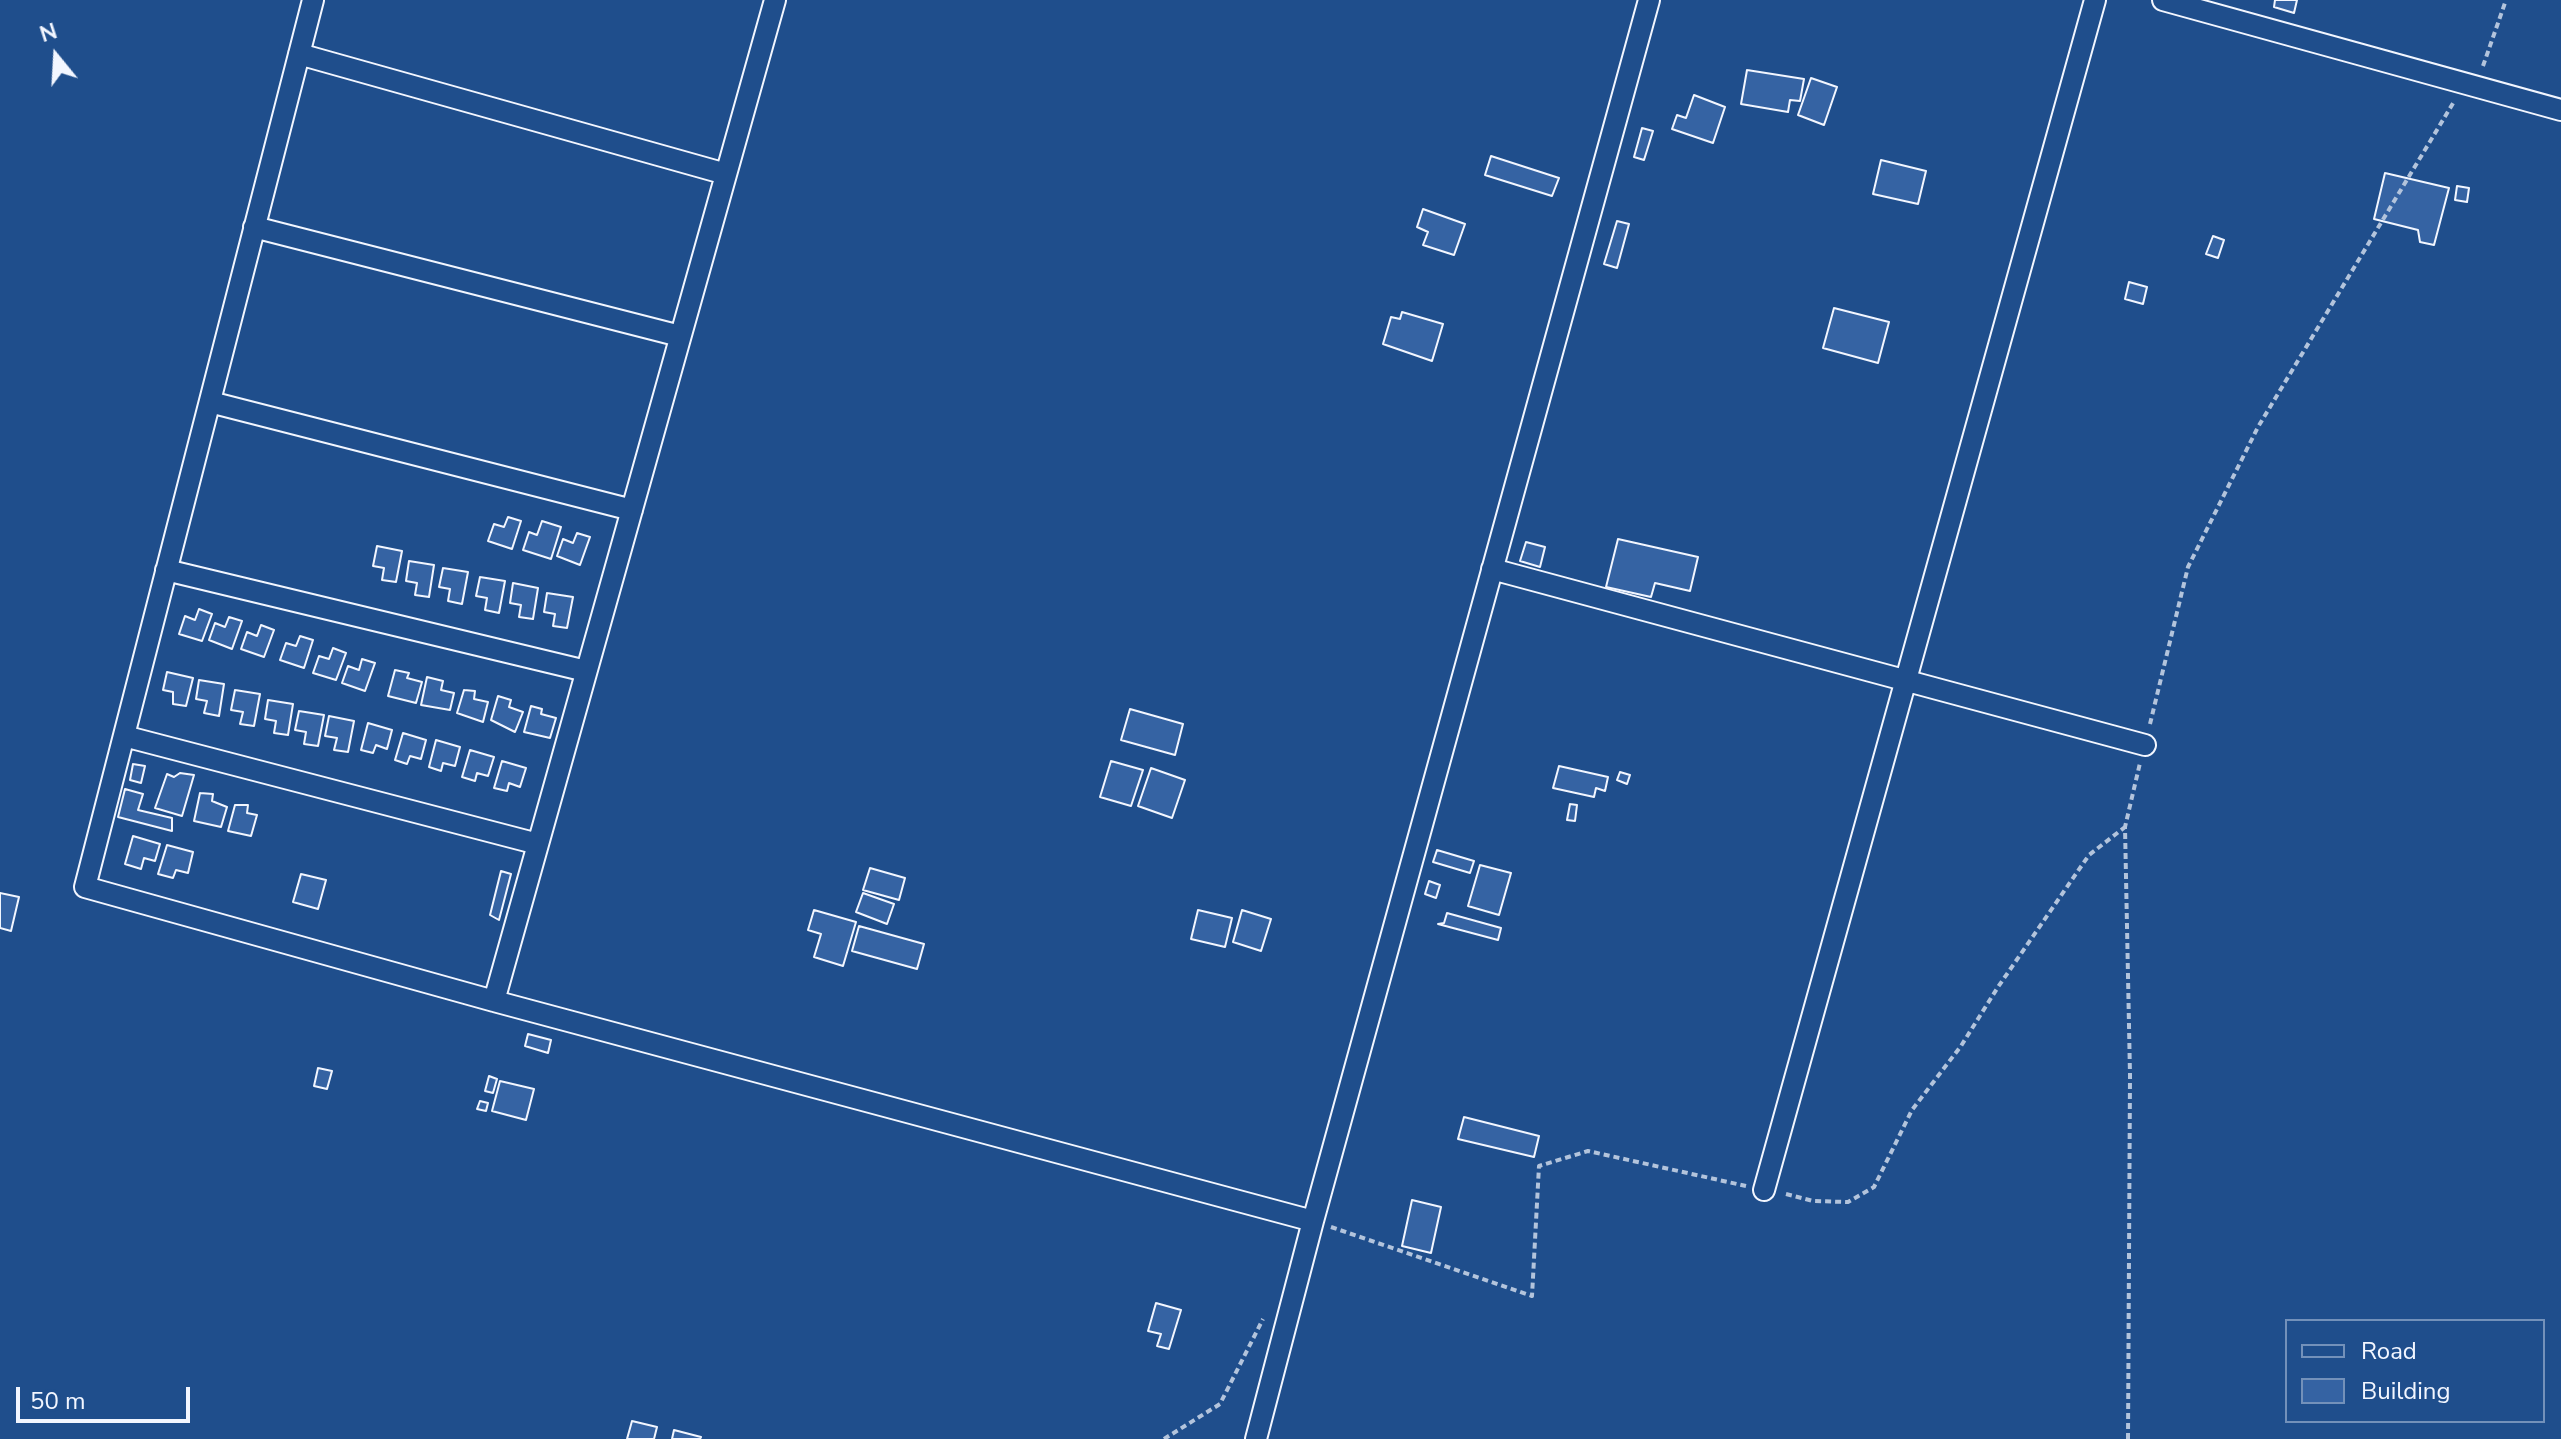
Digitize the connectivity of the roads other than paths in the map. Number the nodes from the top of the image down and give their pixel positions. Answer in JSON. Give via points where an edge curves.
{"nodes":[{"id":1,"x":313,"y":0,"type":"edge"},
{"id":2,"x":1649,"y":0,"type":"edge"},
{"id":3,"x":2095,"y":0,"type":"edge"},
{"id":4,"x":2163,"y":0,"type":"edge"},
{"id":5,"x":769,"y":1,"type":"edge"},
{"id":6,"x":299,"y":54,"type":"junction"},
{"id":7,"x":2561,"y":110,"type":"edge"},
{"id":8,"x":726,"y":174,"type":"junction"},
{"id":9,"x":254,"y":227,"type":"junction"},
{"id":10,"x":680,"y":336,"type":"junction"},
{"id":11,"x":210,"y":402,"type":"junction"},
{"id":12,"x":632,"y":510,"type":"junction"},
{"id":13,"x":1492,"y":569,"type":"junction"},
{"id":14,"x":166,"y":570,"type":"junction"},
{"id":15,"x":586,"y":671,"type":"junction"},
{"id":16,"x":1906,"y":680,"type":"junction"},
{"id":17,"x":124,"y":736,"type":"junction"},
{"id":18,"x":2145,"y":745,"type":"road end"},
{"id":19,"x":538,"y":844,"type":"junction"},
{"id":20,"x":494,"y":1001,"type":"junction"},
{"id":21,"x":1764,"y":1190,"type":"road end"},
{"id":22,"x":1313,"y":1221,"type":"junction"},
{"id":23,"x":1256,"y":1439,"type":"edge"}],
"edges":[{"from":1,"to":6,"type":"street"},
{"from":2,"to":13,"type":"street"},
{"from":3,"to":16,"type":"street"},
{"from":4,"to":7,"type":"street"},
{"from":5,"to":8,"type":"street"},
{"from":6,"to":8,"type":"street"},
{"from":6,"to":9,"type":"street"},
{"from":8,"to":10,"type":"street"},
{"from":9,"to":10,"type":"street"},
{"from":9,"to":11,"type":"street"},
{"from":10,"to":12,"type":"street"},
{"from":11,"to":12,"type":"street"},
{"from":11,"to":14,"type":"street"},
{"from":12,"to":15,"type":"street"},
{"from":13,"to":16,"type":"street"},
{"from":13,"to":22,"type":"street"},
{"from":14,"to":15,"type":"street"},
{"from":14,"to":17,"type":"street"},
{"from":15,"to":19,"type":"street"},
{"from":16,"to":18,"type":"street"},
{"from":16,"to":21,"type":"street"},
{"from":17,"to":19,"type":"street"},
{"from":17,"to":20,"type":"street","via":[[85,887]]},
{"from":19,"to":20,"type":"street"},
{"from":20,"to":22,"type":"street"},
{"from":22,"to":23,"type":"street"}]}
